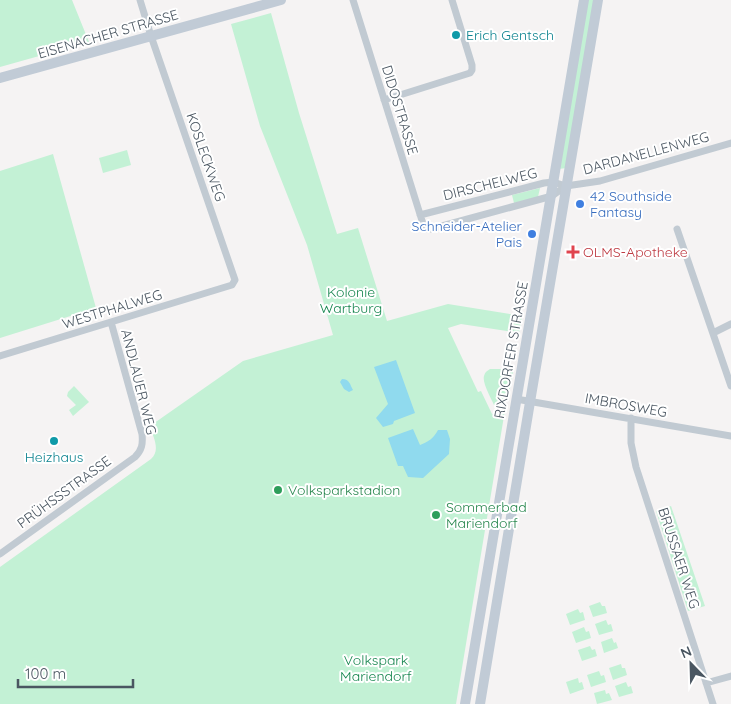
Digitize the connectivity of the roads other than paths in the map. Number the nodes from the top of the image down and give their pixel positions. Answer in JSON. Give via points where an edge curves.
{"nodes":[{"id":1,"x":140,"y":0,"type":"edge"},
{"id":2,"x":280,"y":0,"type":"edge"},
{"id":3,"x":353,"y":0,"type":"edge"},
{"id":4,"x":452,"y":0,"type":"edge"},
{"id":5,"x":584,"y":0,"type":"edge"},
{"id":6,"x":598,"y":0,"type":"edge"},
{"id":7,"x":151,"y":36,"type":"junction"},
{"id":8,"x":0,"y":78,"type":"edge"},
{"id":9,"x":384,"y":100,"type":"junction"},
{"id":10,"x":731,"y":143,"type":"edge"},
{"id":11,"x":553,"y":182,"type":"junction"},
{"id":12,"x":566,"y":186,"type":"junction"},
{"id":13,"x":552,"y":196,"type":"junction"},
{"id":14,"x":420,"y":215,"type":"junction"},
{"id":15,"x":424,"y":227,"type":"joint"},
{"id":16,"x":677,"y":229,"type":"dead end"},
{"id":17,"x":232,"y":285,"type":"joint"},
{"id":18,"x":111,"y":322,"type":"junction"},
{"id":19,"x":731,"y":324,"type":"edge"},
{"id":20,"x":713,"y":333,"type":"junction"},
{"id":21,"x":0,"y":356,"type":"edge"},
{"id":22,"x":731,"y":386,"type":"edge"},
{"id":23,"x":516,"y":399,"type":"junction"},
{"id":24,"x":530,"y":402,"type":"junction"},
{"id":25,"x":631,"y":418,"type":"junction"},
{"id":26,"x":731,"y":436,"type":"edge"},
{"id":27,"x":141,"y":449,"type":"joint"},
{"id":28,"x":0,"y":554,"type":"edge"},
{"id":29,"x":731,"y":676,"type":"edge"},
{"id":30,"x":706,"y":683,"type":"junction"},
{"id":31,"x":465,"y":704,"type":"edge"},
{"id":32,"x":480,"y":704,"type":"edge"},
{"id":33,"x":713,"y":704,"type":"edge"}],
"edges":[{"from":1,"to":7,"type":"street","name":"KOSLECKWEG"},
{"from":2,"to":7,"type":"street","name":"EISENACHER STRASSE"},
{"from":3,"to":9,"type":"street","name":"DIDOSTRASSE"},
{"from":4,"to":9,"type":"street","via":[[472,66],[470,73]]},
{"from":5,"to":11,"type":"street","name":"RIXDORFER STRASSE"},
{"from":6,"to":12,"type":"street","name":"RIXDORFER STRASSE"},
{"from":7,"to":8,"type":"street","name":"EISENACHER STRASSE"},
{"from":7,"to":17,"type":"street","name":"KOSLECKWEG","via":[[235,276]]},
{"from":9,"to":14,"type":"street","name":"DIDOSTRASSE"},
{"from":10,"to":12,"type":"street","name":"DARDANELLENWEG","via":[[600,181]]},
{"from":11,"to":12,"type":"street","name":"DIRSCHELWEG"},
{"from":11,"to":13,"type":"street","name":"RIXDORFER STRASSE"},
{"from":11,"to":14,"type":"street","name":"DIRSCHELWEG"},
{"from":12,"to":13,"type":"street","name":"DIRSCHELWEG"},
{"from":12,"to":24,"type":"street","name":"RIXDORFER STRASSE"},
{"from":13,"to":15,"type":"street","name":"DIRSCHELWEG","via":[[431,229]]},
{"from":13,"to":23,"type":"street","name":"RIXDORFER STRASSE"},
{"from":14,"to":15,"type":"street","name":"DIDOSTRASSE"},
{"from":16,"to":20,"type":"street"},
{"from":17,"to":18,"type":"street","name":"WESTPHALWEG"},
{"from":18,"to":21,"type":"street","name":"WESTPHALWEG"},
{"from":18,"to":27,"type":"street","name":"ANDLAUER WEG","via":[[142,434]]},
{"from":19,"to":20,"type":"street"},
{"from":20,"to":22,"type":"street"},
{"from":23,"to":24,"type":"street","name":"IMBROSWEG"},
{"from":23,"to":31,"type":"street","name":"RIXDORFER STRASSE"},
{"from":24,"to":25,"type":"street","name":"IMBROSWEG"},
{"from":24,"to":32,"type":"street","name":"RIXDORFER STRASSE"},
{"from":25,"to":26,"type":"street","name":"IMBROSWEG"},
{"from":25,"to":30,"type":"street","name":"BRUSSAER WEG","via":[[631,443],[636,467]]},
{"from":27,"to":28,"type":"street","name":"PRÜHSSSTRASSE","via":[[135,457]]},
{"from":29,"to":30,"type":"street"},
{"from":30,"to":33,"type":"street","name":"BRUSSAER WEG"}]}
